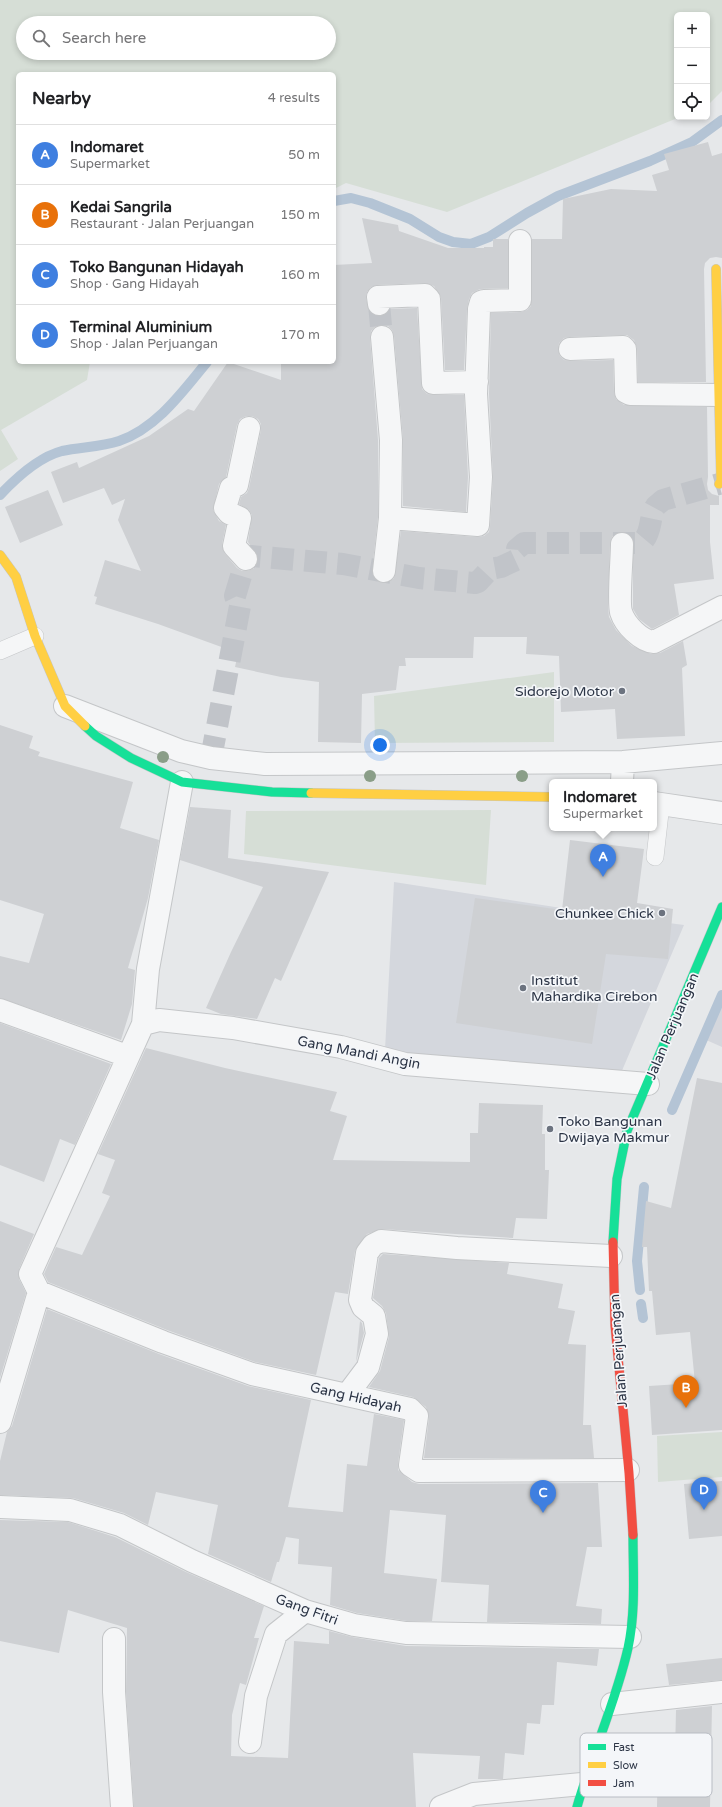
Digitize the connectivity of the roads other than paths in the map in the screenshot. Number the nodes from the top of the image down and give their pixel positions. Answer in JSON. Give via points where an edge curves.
{"nodes":[{"id":1,"x":520,"y":241,"type":"dead end"},
{"id":2,"x":716,"y":270,"type":"dead end"},
{"id":3,"x":379,"y":304,"type":"dead end"},
{"id":4,"x":382,"y":337,"type":"tunnel mouth"},
{"id":5,"x":570,"y":349,"type":"dead end"},
{"id":6,"x":477,"y":382,"type":"junction"},
{"id":7,"x":719,"y":395,"type":"junction"},
{"id":8,"x":249,"y":428,"type":"dead end"},
{"id":9,"x":719,"y":484,"type":"dead end"},
{"id":10,"x":390,"y":518,"type":"junction"},
{"id":11,"x":622,"y":544,"type":"dead end"},
{"id":12,"x":0,"y":556,"type":"edge"},
{"id":13,"x":246,"y":559,"type":"dead end"},
{"id":14,"x":384,"y":571,"type":"dead end"},
{"id":15,"x":722,"y":607,"type":"edge"},
{"id":16,"x":35,"y":636,"type":"junction"},
{"id":17,"x":0,"y":651,"type":"edge"},
{"id":18,"x":65,"y":706,"type":"junction"},
{"id":19,"x":722,"y":753,"type":"edge"},
{"id":20,"x":622,"y":772,"type":"edge"},
{"id":21,"x":182,"y":782,"type":"junction"},
{"id":22,"x":549,"y":797,"type":"edge"},
{"id":23,"x":658,"y":804,"type":"edge"},
{"id":24,"x":722,"y":813,"type":"edge"},
{"id":25,"x":657,"y":822,"type":"edge"},
{"id":26,"x":656,"y":831,"type":"edge"},
{"id":27,"x":655,"y":857,"type":"dead end"},
{"id":28,"x":722,"y":907,"type":"edge"},
{"id":29,"x":0,"y":1010,"type":"edge"},
{"id":30,"x":143,"y":1024,"type":"junction"},
{"id":31,"x":127,"y":1056,"type":"junction"},
{"id":32,"x":648,"y":1084,"type":"junction"},
{"id":33,"x":612,"y":1256,"type":"junction"},
{"id":34,"x":39,"y":1292,"type":"junction"},
{"id":35,"x":347,"y":1395,"type":"junction"},
{"id":36,"x":0,"y":1422,"type":"edge"},
{"id":37,"x":628,"y":1470,"type":"junction"},
{"id":38,"x":0,"y":1507,"type":"edge"},
{"id":39,"x":305,"y":1611,"type":"junction"},
{"id":40,"x":630,"y":1637,"type":"junction"},
{"id":41,"x":114,"y":1639,"type":"dead end"},
{"id":42,"x":722,"y":1692,"type":"edge"},
{"id":43,"x":612,"y":1704,"type":"junction"},
{"id":44,"x":601,"y":1733,"type":"edge"},
{"id":45,"x":250,"y":1742,"type":"dead end"},
{"id":46,"x":580,"y":1784,"type":"edge"},
{"id":47,"x":580,"y":1793,"type":"edge"},
{"id":48,"x":122,"y":1807,"type":"edge"},
{"id":49,"x":441,"y":1807,"type":"edge"},
{"id":50,"x":577,"y":1807,"type":"edge"}],
"edges":[{"from":1,"to":6,"type":"street","via":[[520,300],[481,302]]},
{"from":2,"to":7,"type":"street"},
{"from":3,"to":6,"type":"street","via":[[378,297],[425,295],[430,299],[433,383]]},
{"from":4,"to":10,"type":"street","via":[[391,440]]},
{"from":5,"to":7,"type":"street","via":[[624,347],[626,392],[630,394]]},
{"from":6,"to":10,"type":"street","via":[[481,477],[478,525]]},
{"from":7,"to":9,"type":"street"},
{"from":8,"to":13,"type":"street","via":[[236,485],[230,488],[225,508],[240,518],[234,546]]},
{"from":10,"to":14,"type":"street"},
{"from":11,"to":15,"type":"street","via":[[621,611],[640,637],[654,642]]},
{"from":12,"to":16,"type":"street","via":[[16,577]]},
{"from":16,"to":17,"type":"lane"},
{"from":16,"to":18,"type":"street"},
{"from":18,"to":20,"type":"street","via":[[181,751],[211,758],[265,764]]},
{"from":18,"to":21,"type":"street","via":[[96,736],[131,758]]},
{"from":19,"to":20,"type":"street"},
{"from":21,"to":22,"type":"street","via":[[272,792]]},
{"from":21,"to":30,"type":"street","via":[[148,969]]},
{"from":23,"to":24,"type":"street"},
{"from":23,"to":25,"type":"lane"},
{"from":26,"to":27,"type":"lane"},
{"from":28,"to":32,"type":"street","name":"Jalan Perjuangan"},
{"from":29,"to":31,"type":"street"},
{"from":30,"to":31,"type":"street"},
{"from":30,"to":32,"type":"street","name":"Gang Mandi Angin","via":[[160,1020],[233,1028],[341,1047],[405,1064]]},
{"from":31,"to":34,"type":"street","via":[[30,1274]]},
{"from":32,"to":33,"type":"street","name":"Jalan Perjuangan","via":[[627,1131],[622,1149]]},
{"from":33,"to":35,"type":"street","via":[[457,1248],[381,1241],[373,1245],[367,1253],[360,1300],[363,1307],[374,1316],[377,1334],[368,1367]]},
{"from":33,"to":37,"type":"street","name":"Jalan Perjuangan"},
{"from":34,"to":35,"type":"street","name":"Gang Hidayah","via":[[163,1342],[252,1374]]},
{"from":34,"to":36,"type":"street"},
{"from":35,"to":37,"type":"street","name":"Gang Hidayah","via":[[410,1409],[417,1416],[410,1465],[419,1471]]},
{"from":37,"to":40,"type":"street","name":"Jalan Perjuangan","via":[[633,1522]]},
{"from":38,"to":39,"type":"street","name":"Gang Fitri","via":[[70,1510],[120,1525],[192,1561]]},
{"from":39,"to":40,"type":"street","name":"Gang Fitri","via":[[354,1625],[406,1633]]},
{"from":39,"to":45,"type":"street","via":[[276,1634],[256,1696]]},
{"from":40,"to":43,"type":"street","name":"Jalan Perjuangan"},
{"from":41,"to":48,"type":"street","via":[[114,1692]]},
{"from":42,"to":43,"type":"street"},
{"from":43,"to":44,"type":"street","name":"Jalan Perjuangan"},
{"from":46,"to":49,"type":"street","via":[[474,1794]]},
{"from":47,"to":50,"type":"street","name":"Jalan Perjuangan"}]}
